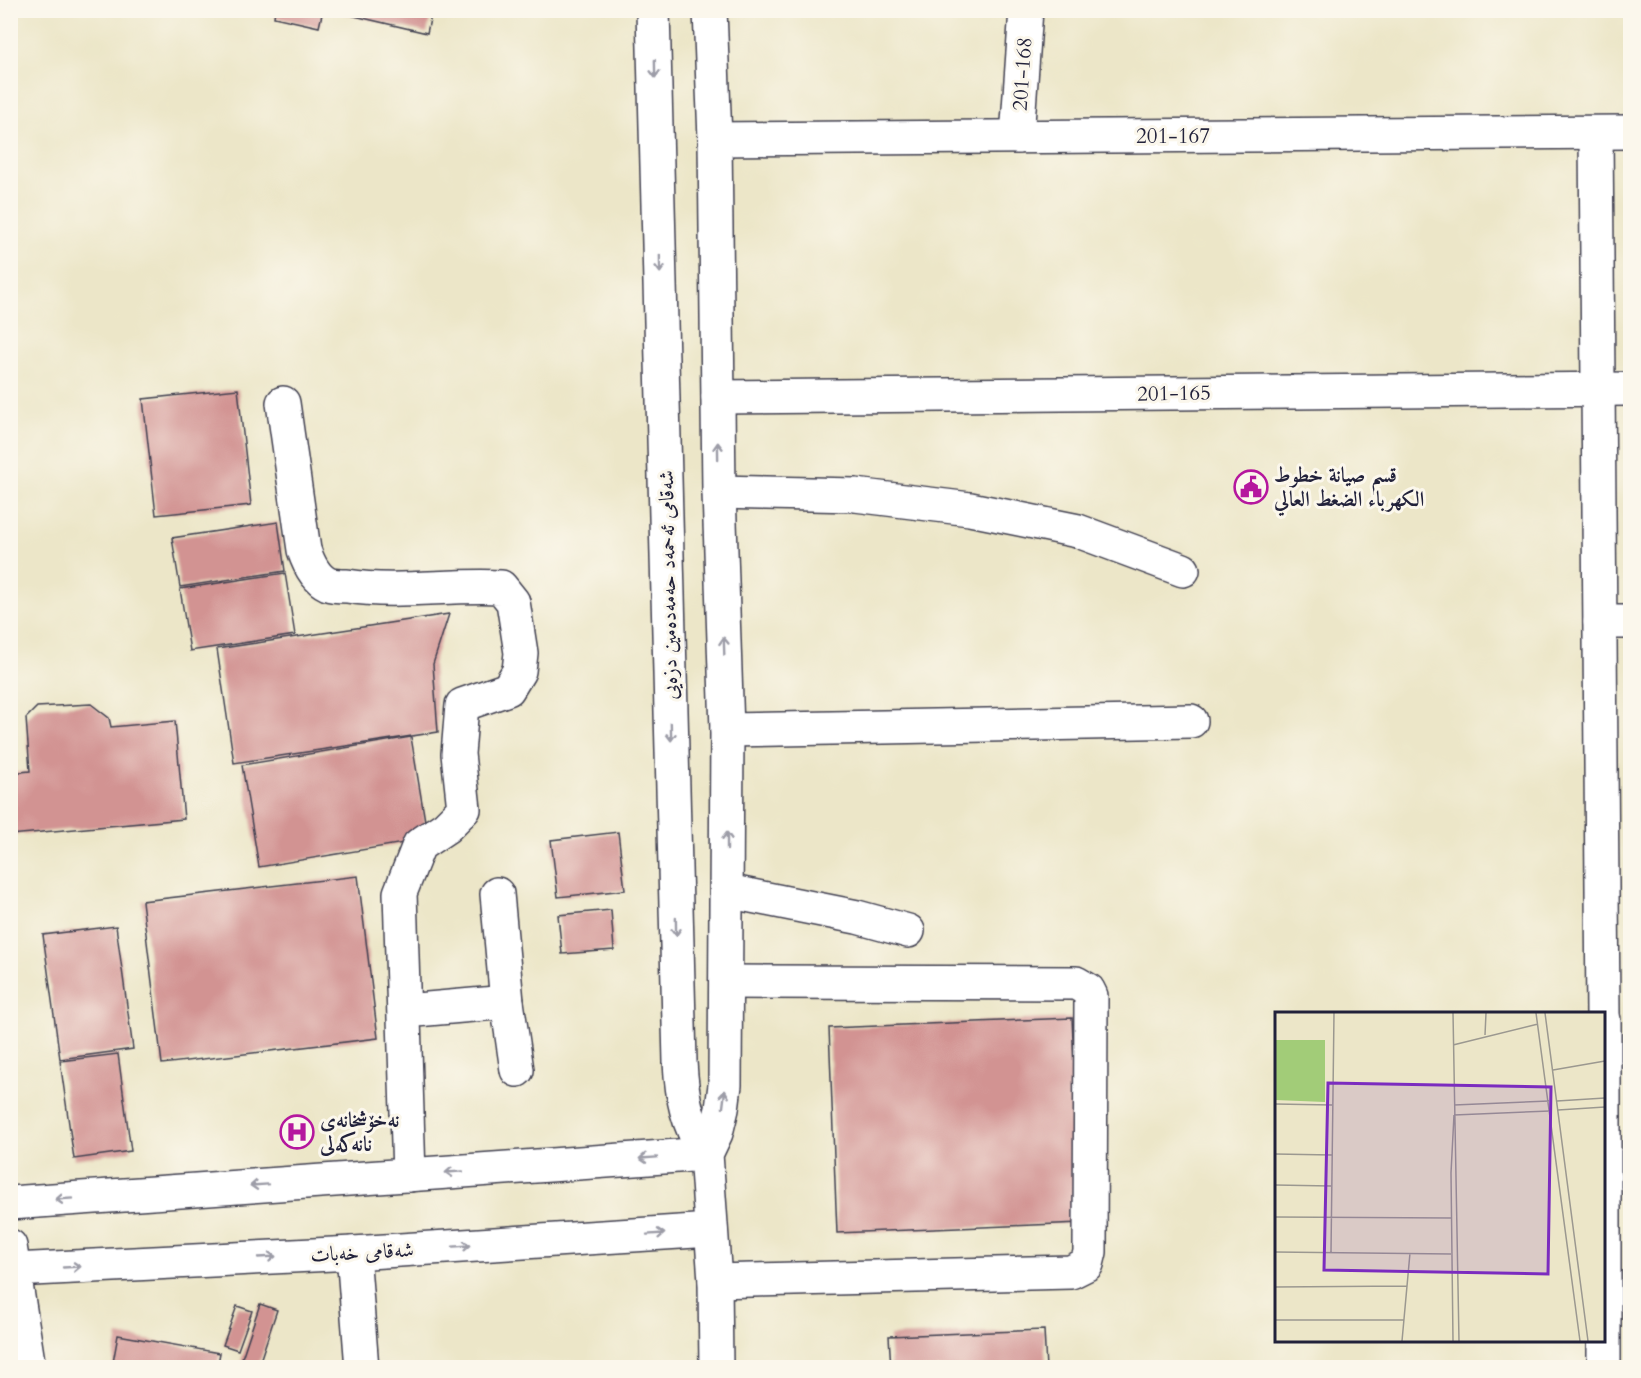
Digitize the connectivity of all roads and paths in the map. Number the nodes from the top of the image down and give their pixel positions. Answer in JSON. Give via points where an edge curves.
{"nodes":[{"id":1,"x":653,"y":10,"type":"edge"},
{"id":2,"x":710,"y":10,"type":"edge"},
{"id":3,"x":1026,"y":10,"type":"edge"},
{"id":4,"x":1630,"y":132,"type":"edge"},
{"id":5,"x":1596,"y":133,"type":"junction"},
{"id":6,"x":1017,"y":137,"type":"junction"},
{"id":7,"x":715,"y":139,"type":"junction"},
{"id":8,"x":1599,"y":389,"type":"junction"},
{"id":9,"x":1630,"y":389,"type":"edge"},
{"id":10,"x":718,"y":397,"type":"junction"},
{"id":11,"x":283,"y":403,"type":"dead end"},
{"id":12,"x":719,"y":492,"type":"junction"},
{"id":13,"x":1183,"y":570,"type":"dead end"},
{"id":14,"x":1615,"y":622,"type":"edge"},
{"id":15,"x":1191,"y":720,"type":"dead end"},
{"id":16,"x":727,"y":730,"type":"junction"},
{"id":17,"x":1617,"y":846,"type":"edge"},
{"id":18,"x":727,"y":891,"type":"junction"},
{"id":19,"x":497,"y":894,"type":"dead end"},
{"id":20,"x":908,"y":931,"type":"dead end"},
{"id":21,"x":726,"y":982,"type":"junction"},
{"id":22,"x":507,"y":1002,"type":"junction"},
{"id":23,"x":405,"y":1011,"type":"junction"},
{"id":24,"x":1604,"y":1012,"type":"edge"},
{"id":25,"x":1605,"y":1034,"type":"edge"},
{"id":26,"x":517,"y":1070,"type":"dead end"},
{"id":27,"x":706,"y":1154,"type":"junction"},
{"id":28,"x":409,"y":1174,"type":"junction"},
{"id":29,"x":10,"y":1203,"type":"edge"},
{"id":30,"x":1618,"y":1214,"type":"edge"},
{"id":31,"x":711,"y":1230,"type":"junction"},
{"id":32,"x":353,"y":1253,"type":"junction"},
{"id":33,"x":12,"y":1258,"type":"edge"},
{"id":34,"x":715,"y":1281,"type":"junction"},
{"id":35,"x":29,"y":1368,"type":"edge"},
{"id":36,"x":363,"y":1368,"type":"edge"},
{"id":37,"x":716,"y":1368,"type":"edge"},
{"id":38,"x":1604,"y":1368,"type":"edge"}],
"edges":[{"from":1,"to":27,"type":"street","name":"شەقامی ئەحمەد حەمەدەمین دزەیی","one_way":true,"via":[[680,1062],[686,1112]]},
{"from":2,"to":7,"type":"street","name":"شەقامی ئەحمەد حەمەدەمین دزەیی"},
{"from":3,"to":6,"type":"street","name":"201-168"},
{"from":4,"to":5,"type":"street","name":"201-167"},
{"from":5,"to":6,"type":"street","name":"201-167"},
{"from":5,"to":8,"type":"street"},
{"from":6,"to":7,"type":"street","name":"201-167"},
{"from":7,"to":10,"type":"street","name":"شەقامی ئەحمەد حەمەدەمین دزەیی"},
{"from":8,"to":9,"type":"street","name":"201-165"},
{"from":8,"to":10,"type":"street","name":"201-165"},
{"from":8,"to":14,"type":"street"},
{"from":12,"to":10,"type":"street","name":"شەقامی ئەحمەد حەمەدەمین دزەیی","one_way":true},
{"from":11,"to":23,"type":"street","via":[[304,550],[317,575],[328,584],[364,589],[501,587],[513,602],[521,653],[519,671],[508,689],[462,705],[458,754],[464,809],[419,845],[400,893]]},
{"from":12,"to":13,"type":"street","via":[[855,495],[970,509],[1078,531]]},
{"from":16,"to":12,"type":"street","name":"شەقامی ئەحمەد حەمەدەمین دزەیی","one_way":true},
{"from":14,"to":17,"type":"street"},
{"from":15,"to":16,"type":"street"},
{"from":18,"to":16,"type":"street","name":"شەقامی ئەحمەد حەمەدەمین دزەیی","one_way":true},
{"from":17,"to":24,"type":"street"},
{"from":18,"to":20,"type":"street"},
{"from":18,"to":21,"type":"street","name":"شەقامی ئەحمەد حەمەدەمین دزەیی"},
{"from":19,"to":22,"type":"street"},
{"from":27,"to":21,"type":"street","name":"شەقامی ئەحمەد حەمەدەمین دزەیی","one_way":true,"via":[[716,1133],[724,1093]]},
{"from":21,"to":34,"type":"street","via":[[1076,982],[1088,990],[1090,1252],[1087,1264],[1071,1272]]},
{"from":22,"to":23,"type":"street"},
{"from":22,"to":26,"type":"street"},
{"from":23,"to":28,"type":"street"},
{"from":25,"to":30,"type":"street"},
{"from":27,"to":28,"type":"street","one_way":true},
{"from":27,"to":31,"type":"street","name":"شەقامی ئەحمەد حەمەدەمین دزەیی"},
{"from":28,"to":29,"type":"street","one_way":true},
{"from":30,"to":38,"type":"street"},
{"from":32,"to":31,"type":"street","name":"شەقامی خەبات","one_way":true},
{"from":31,"to":34,"type":"street","name":"شەقامی ئەحمەد حەمەدەمین دزەیی"},
{"from":33,"to":32,"type":"street","name":"شەقامی خەبات","one_way":true},
{"from":32,"to":36,"type":"street"},
{"from":33,"to":35,"type":"street"},
{"from":34,"to":37,"type":"street","name":"شەقامی ئەحمەد حەمەدەمین دزەیی"}]}
